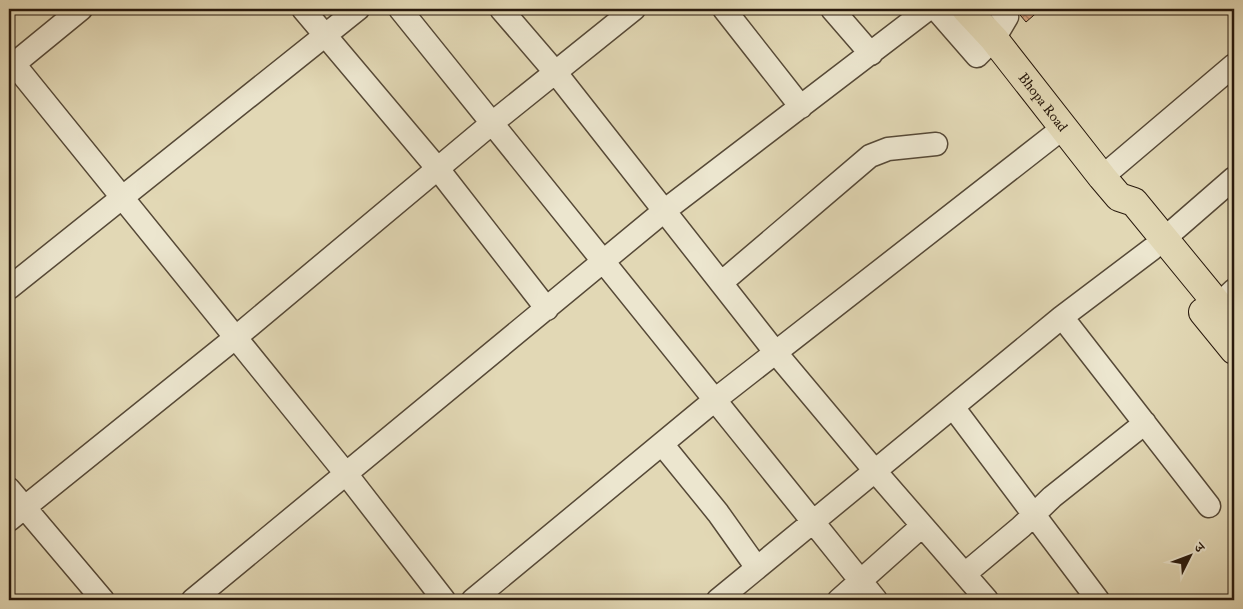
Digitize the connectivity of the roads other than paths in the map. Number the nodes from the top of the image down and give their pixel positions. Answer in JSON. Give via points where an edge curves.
{"nodes":[{"id":1,"x":81,"y":9,"type":"edge"},
{"id":2,"x":303,"y":9,"type":"edge"},
{"id":3,"x":358,"y":9,"type":"edge"},
{"id":4,"x":400,"y":9,"type":"edge"},
{"id":5,"x":502,"y":9,"type":"edge"},
{"id":6,"x":634,"y":9,"type":"edge"},
{"id":7,"x":724,"y":9,"type":"edge"},
{"id":8,"x":832,"y":9,"type":"edge"},
{"id":9,"x":928,"y":9,"type":"edge"},
{"id":10,"x":936,"y":9,"type":"edge"},
{"id":11,"x":966,"y":9,"type":"edge"},
{"id":12,"x":992,"y":26,"type":"edge"},
{"id":13,"x":324,"y":36,"type":"junction"},
{"id":14,"x":871,"y":54,"type":"junction"},
{"id":15,"x":1234,"y":65,"type":"edge"},
{"id":16,"x":11,"y":66,"type":"edge"},
{"id":17,"x":556,"y":73,"type":"junction"},
{"id":18,"x":801,"y":107,"type":"junction"},
{"id":19,"x":491,"y":124,"type":"junction"},
{"id":20,"x":1063,"y":128,"type":"junction"},
{"id":21,"x":936,"y":144,"type":"dead end"},
{"id":22,"x":438,"y":169,"type":"junction"},
{"id":23,"x":1234,"y":178,"type":"edge"},
{"id":24,"x":1110,"y":187,"type":"junction"},
{"id":25,"x":122,"y":196,"type":"junction"},
{"id":26,"x":664,"y":211,"type":"junction"},
{"id":27,"x":1159,"y":243,"type":"junction"},
{"id":28,"x":604,"y":262,"type":"junction"},
{"id":29,"x":721,"y":283,"type":"junction"},
{"id":30,"x":9,"y":288,"type":"edge"},
{"id":31,"x":1229,"y":306,"type":"edge"},
{"id":32,"x":547,"y":309,"type":"junction"},
{"id":33,"x":1062,"y":318,"type":"junction"},
{"id":34,"x":235,"y":338,"type":"junction"},
{"id":35,"x":1234,"y":350,"type":"edge"},
{"id":36,"x":776,"y":353,"type":"junction"},
{"id":37,"x":716,"y":399,"type":"junction"},
{"id":38,"x":953,"y":407,"type":"junction"},
{"id":39,"x":1145,"y":423,"type":"junction"},
{"id":40,"x":662,"y":444,"type":"junction"},
{"id":41,"x":875,"y":471,"type":"junction"},
{"id":42,"x":348,"y":475,"type":"junction"},
{"id":43,"x":9,"y":489,"type":"edge"},
{"id":44,"x":1210,"y":506,"type":"dead end"},
{"id":45,"x":16,"y":514,"type":"edge"},
{"id":46,"x":1032,"y":515,"type":"junction"},
{"id":47,"x":812,"y":522,"type":"junction"},
{"id":48,"x":922,"y":526,"type":"junction"},
{"id":49,"x":757,"y":568,"type":"junction"},
{"id":50,"x":966,"y":574,"type":"junction"},
{"id":51,"x":861,"y":583,"type":"junction"},
{"id":52,"x":103,"y":600,"type":"edge"},
{"id":53,"x":193,"y":600,"type":"edge"},
{"id":54,"x":444,"y":600,"type":"edge"},
{"id":55,"x":473,"y":600,"type":"edge"},
{"id":56,"x":718,"y":600,"type":"edge"},
{"id":57,"x":840,"y":600,"type":"edge"},
{"id":58,"x":876,"y":600,"type":"edge"},
{"id":59,"x":987,"y":600,"type":"edge"},
{"id":60,"x":1098,"y":600,"type":"edge"}],
"edges":[{"from":1,"to":16,"type":"street"},
{"from":2,"to":13,"type":"street"},
{"from":3,"to":13,"type":"street"},
{"from":4,"to":19,"type":"street"},
{"from":5,"to":17,"type":"street"},
{"from":6,"to":17,"type":"street"},
{"from":7,"to":18,"type":"street"},
{"from":8,"to":14,"type":"street"},
{"from":9,"to":14,"type":"street"},
{"from":10,"to":12,"type":"street","via":[[977,56]]},
{"from":11,"to":12,"type":"main road","name":"Bhopa Road"},
{"from":12,"to":20,"type":"main road","name":"Bhopa Road"},
{"from":13,"to":22,"type":"street"},
{"from":13,"to":25,"type":"street"},
{"from":14,"to":18,"type":"street"},
{"from":15,"to":24,"type":"street"},
{"from":16,"to":25,"type":"street"},
{"from":17,"to":19,"type":"street"},
{"from":17,"to":26,"type":"street"},
{"from":18,"to":26,"type":"street"},
{"from":19,"to":22,"type":"street"},
{"from":19,"to":28,"type":"street"},
{"from":20,"to":24,"type":"main road","name":"Bhopa Road"},
{"from":20,"to":36,"type":"street"},
{"from":21,"to":29,"type":"street","via":[[888,149],[870,156]]},
{"from":22,"to":32,"type":"street"},
{"from":22,"to":34,"type":"street"},
{"from":23,"to":27,"type":"street"},
{"from":24,"to":27,"type":"main road","name":"Bhopa Road","via":[[1134,202]]},
{"from":25,"to":30,"type":"street"},
{"from":25,"to":34,"type":"street"},
{"from":26,"to":28,"type":"street"},
{"from":26,"to":29,"type":"street"},
{"from":27,"to":31,"type":"main road","name":"Bhopa Road"},
{"from":27,"to":33,"type":"street"},
{"from":27,"to":35,"type":"main road","name":"Bhopa Road"},
{"from":28,"to":32,"type":"street"},
{"from":28,"to":37,"type":"street"},
{"from":29,"to":36,"type":"street"},
{"from":32,"to":42,"type":"street"},
{"from":33,"to":38,"type":"street"},
{"from":33,"to":39,"type":"street"},
{"from":34,"to":42,"type":"street"},
{"from":34,"to":45,"type":"street"},
{"from":36,"to":37,"type":"street"},
{"from":36,"to":41,"type":"street"},
{"from":37,"to":40,"type":"street"},
{"from":37,"to":47,"type":"street"},
{"from":38,"to":41,"type":"street"},
{"from":38,"to":46,"type":"street"},
{"from":39,"to":44,"type":"street"},
{"from":39,"to":46,"type":"street"},
{"from":40,"to":49,"type":"street"},
{"from":40,"to":55,"type":"street"},
{"from":41,"to":47,"type":"street"},
{"from":41,"to":48,"type":"street"},
{"from":42,"to":53,"type":"street"},
{"from":42,"to":54,"type":"street"},
{"from":43,"to":45,"type":"street"},
{"from":45,"to":52,"type":"street"},
{"from":46,"to":50,"type":"street"},
{"from":46,"to":60,"type":"street"},
{"from":47,"to":49,"type":"street"},
{"from":47,"to":51,"type":"street"},
{"from":48,"to":50,"type":"street"},
{"from":48,"to":51,"type":"street"},
{"from":49,"to":56,"type":"street"},
{"from":50,"to":59,"type":"street"},
{"from":51,"to":57,"type":"street"},
{"from":51,"to":58,"type":"street"}]}
